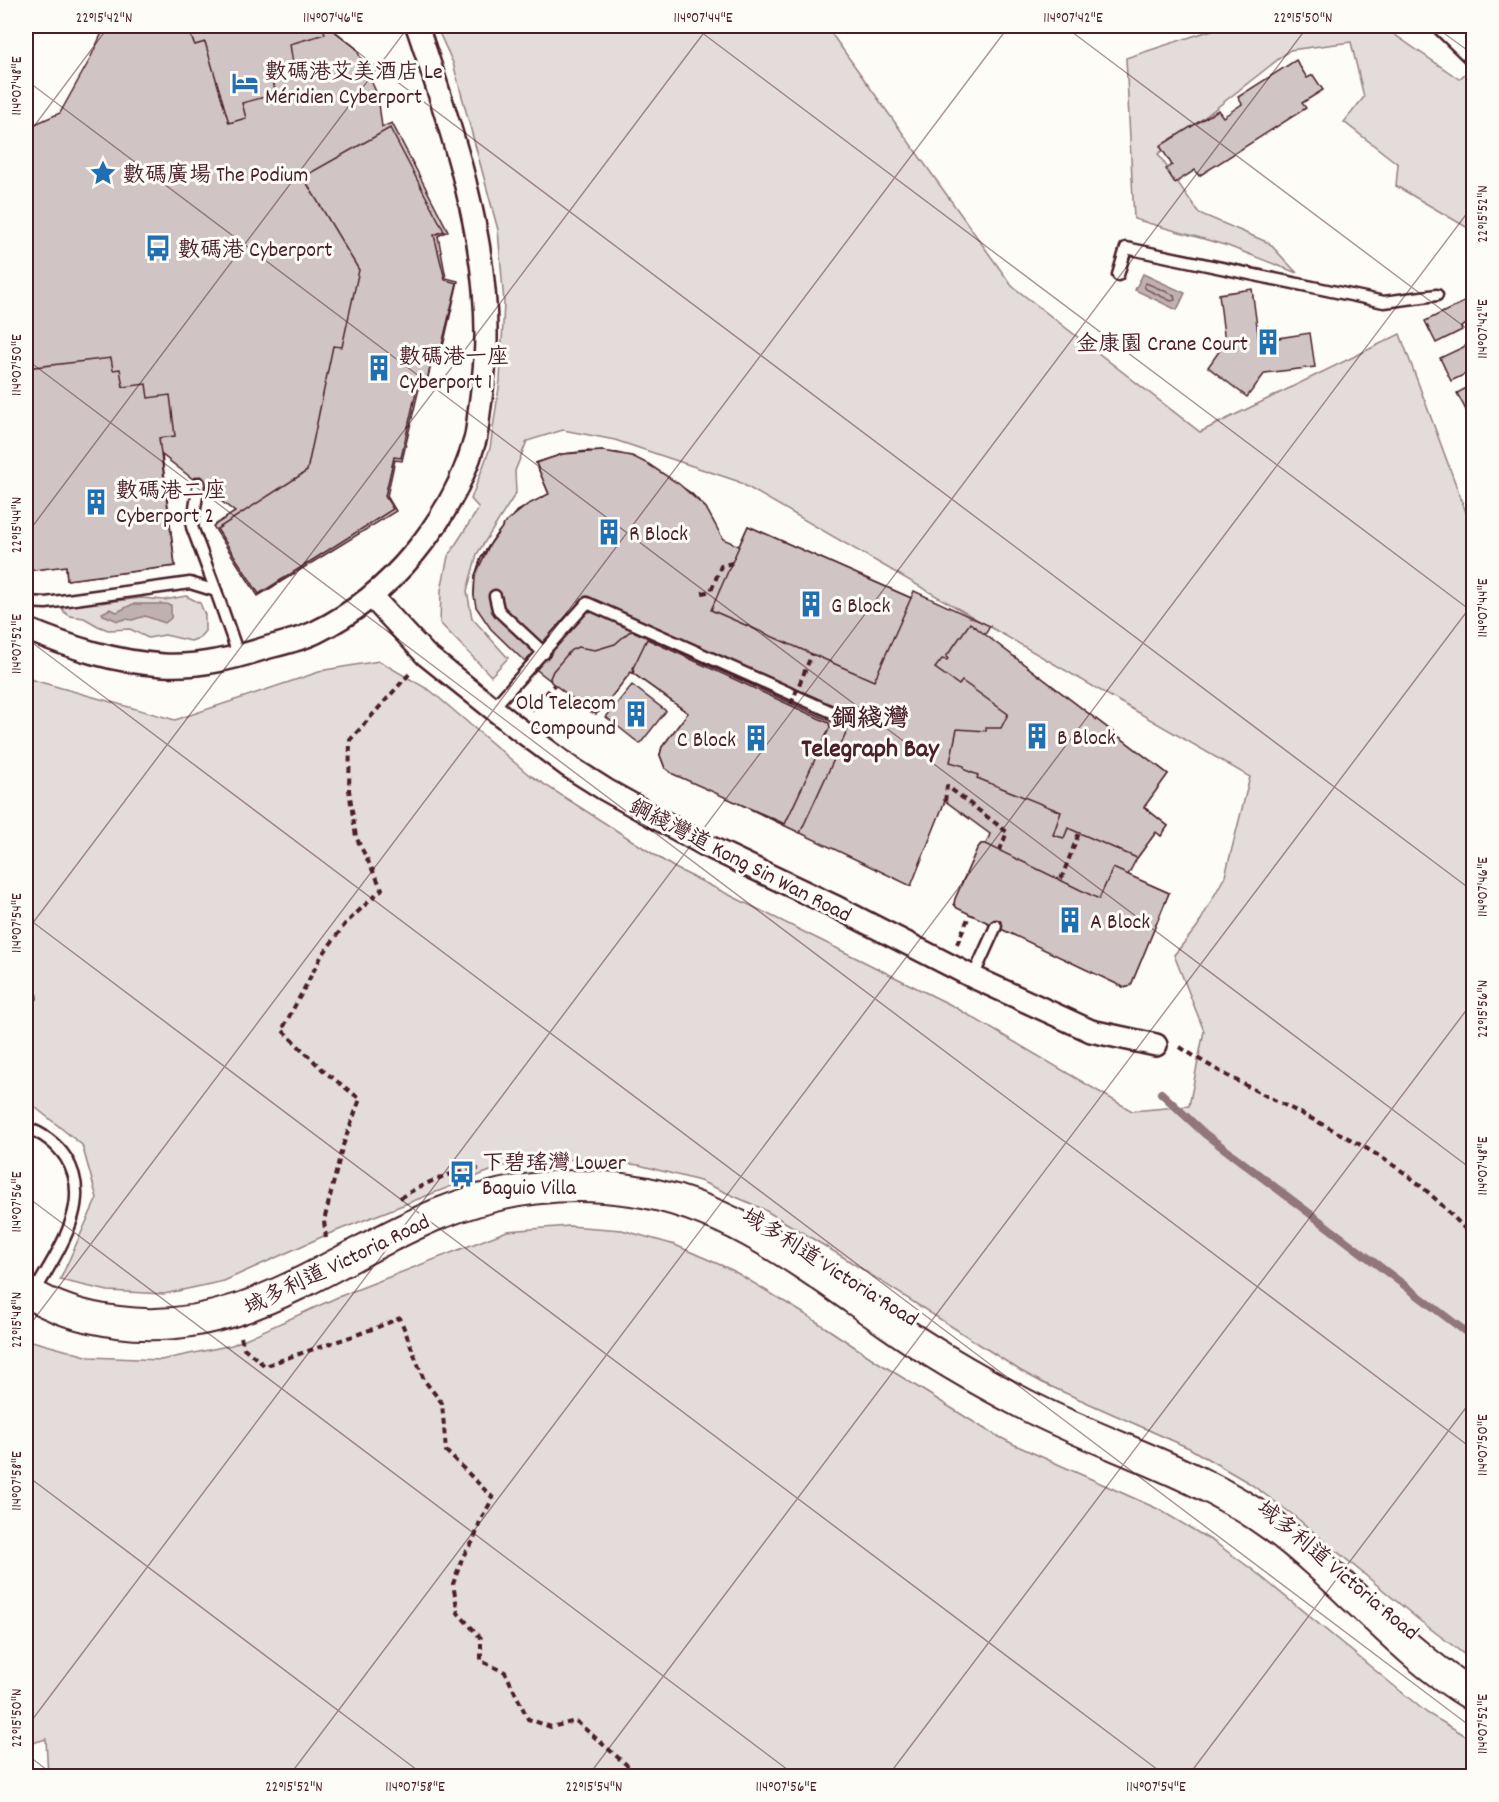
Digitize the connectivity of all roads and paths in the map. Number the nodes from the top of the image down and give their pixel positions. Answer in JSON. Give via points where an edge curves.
{"nodes":[{"id":1,"x":417,"y":26,"type":"edge"},
{"id":2,"x":1444,"y":26,"type":"edge"},
{"id":3,"x":1472,"y":26,"type":"edge"},
{"id":4,"x":1470,"y":51,"type":"edge"},
{"id":5,"x":1118,"y":275,"type":"dead end"},
{"id":6,"x":1437,"y":295,"type":"dead end"},
{"id":7,"x":199,"y":483,"type":"dead end"},
{"id":8,"x":732,"y":563,"type":"dead end"},
{"id":9,"x":216,"y":591,"type":"junction"},
{"id":10,"x":702,"y":593,"type":"dead end"},
{"id":11,"x":495,"y":596,"type":"dead end"},
{"id":12,"x":372,"y":597,"type":"junction"},
{"id":13,"x":26,"y":602,"type":"edge"},
{"id":14,"x":26,"y":629,"type":"edge"},
{"id":15,"x":544,"y":653,"type":"junction"},
{"id":16,"x":812,"y":654,"type":"dead end"},
{"id":17,"x":239,"y":657,"type":"junction"},
{"id":18,"x":417,"y":665,"type":"dead end"},
{"id":19,"x":554,"y":685,"type":"dead end"},
{"id":20,"x":791,"y":704,"type":"dead end"},
{"id":21,"x":493,"y":708,"type":"junction"},
{"id":22,"x":527,"y":716,"type":"dead end"},
{"id":23,"x":861,"y":725,"type":"dead end"},
{"id":24,"x":945,"y":801,"type":"dead end"},
{"id":25,"x":1079,"y":833,"type":"dead end"},
{"id":26,"x":1000,"y":850,"type":"dead end"},
{"id":27,"x":1061,"y":879,"type":"dead end"},
{"id":28,"x":970,"y":914,"type":"dead end"},
{"id":29,"x":996,"y":926,"type":"dead end"},
{"id":30,"x":953,"y":954,"type":"dead end"},
{"id":31,"x":973,"y":977,"type":"junction"},
{"id":32,"x":1156,"y":1045,"type":"dead end"},
{"id":33,"x":1180,"y":1047,"type":"dead end"},
{"id":34,"x":26,"y":1128,"type":"edge"},
{"id":35,"x":490,"y":1169,"type":"dead end"},
{"id":36,"x":395,"y":1202,"type":"dead end"},
{"id":37,"x":1473,"y":1239,"type":"edge"},
{"id":38,"x":328,"y":1247,"type":"dead end"},
{"id":39,"x":29,"y":1294,"type":"edge"},
{"id":40,"x":238,"y":1327,"type":"dead end"},
{"id":41,"x":1473,"y":1696,"type":"edge"},
{"id":42,"x":648,"y":1776,"type":"edge"}],
"edges":[{"from":1,"to":12,"type":"street","via":[[448,121],[477,237],[486,337],[476,439],[453,496],[412,556]]},
{"from":2,"to":4,"type":"street"},
{"from":3,"to":4,"type":"lane"},
{"from":5,"to":6,"type":"lane","via":[[1126,248],[1384,302]]},
{"from":7,"to":9,"type":"lane","via":[[192,527]]},
{"from":8,"to":10,"type":"path","bridge":true,"via":[[722,566],[711,591]]},
{"from":9,"to":13,"type":"lane","via":[[190,583],[46,603]]},
{"from":9,"to":17,"type":"lane"},
{"from":11,"to":15,"type":"lane","via":[[501,613]]},
{"from":12,"to":17,"type":"street","via":[[316,632]]},
{"from":12,"to":21,"type":"street","name":"鋼綫灣道 Kong Sin Wan Road","via":[[426,655]]},
{"from":14,"to":17,"type":"street","via":[[91,654],[126,661],[202,664]]},
{"from":15,"to":21,"type":"lane"},
{"from":15,"to":23,"type":"lane","via":[[587,603]]},
{"from":16,"to":20,"type":"path","bridge":true},
{"from":18,"to":38,"type":"path","via":[[350,740],[349,790],[356,837],[382,889],[345,924],[321,957],[282,1030],[360,1099],[342,1148],[324,1221]]},
{"from":19,"to":22,"type":"path"},
{"from":21,"to":31,"type":"street","name":"鋼綫灣道 Kong Sin Wan Road","via":[[606,790],[705,845]]},
{"from":24,"to":26,"type":"path","via":[[946,786],[1007,832]]},
{"from":25,"to":27,"type":"path"},
{"from":28,"to":30,"type":"path"},
{"from":29,"to":31,"type":"lane"},
{"from":31,"to":32,"type":"street","name":"鋼綫灣道 Kong Sin Wan Road","via":[[1091,1031]]},
{"from":33,"to":37,"type":"path","via":[[1212,1069],[1328,1127],[1398,1168],[1455,1216]]},
{"from":34,"to":39,"type":"lane","via":[[57,1148],[70,1164],[77,1188],[76,1209]]},
{"from":35,"to":36,"type":"path","name":"域多利道 Victoria Road","via":[[467,1169],[414,1189]]},
{"from":39,"to":41,"type":"main road","name":"域多利道 Victoria Road","via":[[56,1308],[102,1320],[164,1325],[192,1322],[246,1308],[409,1227],[493,1196],[567,1186],[613,1188],[664,1197],[703,1209],[753,1232],[920,1344],[1026,1405],[1228,1496],[1304,1550],[1414,1652]]},
{"from":40,"to":42,"type":"path","via":[[244,1348],[265,1366],[400,1318],[424,1380],[442,1404],[446,1451],[493,1498],[453,1584],[458,1612],[481,1638],[481,1661],[505,1672],[528,1719],[551,1727],[576,1721],[636,1773]]}]}
